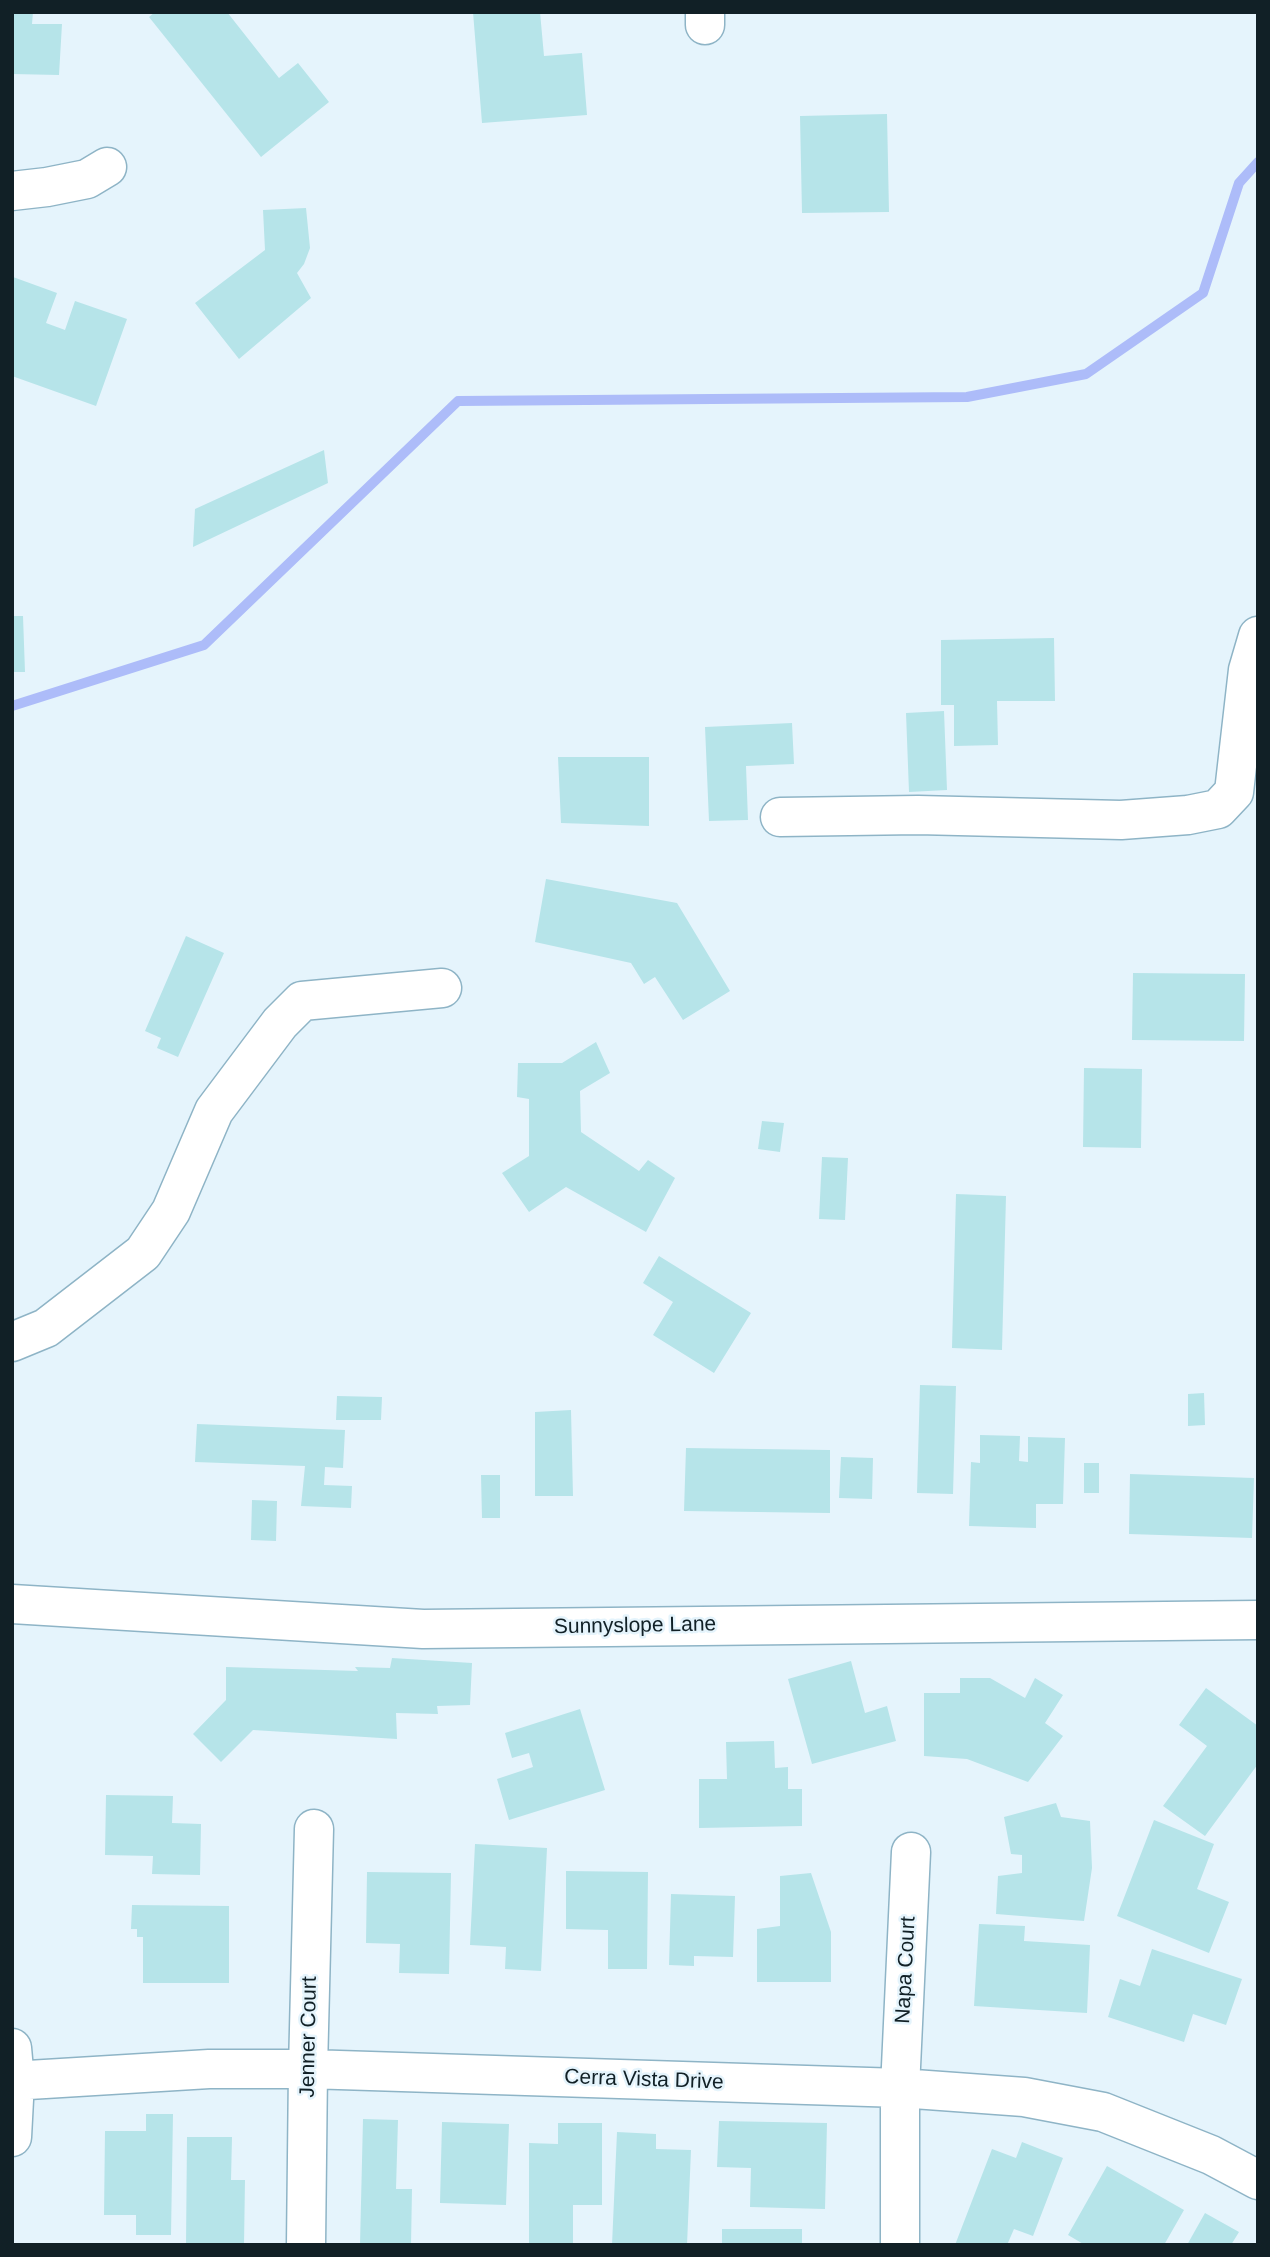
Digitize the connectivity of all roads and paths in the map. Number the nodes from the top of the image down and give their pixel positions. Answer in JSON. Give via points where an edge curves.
{"nodes":[{"id":1,"x":107,"y":167,"type":"dead end"},
{"id":2,"x":12,"y":191,"type":"edge"},
{"id":3,"x":1258,"y":636,"type":"edge"},
{"id":4,"x":780,"y":817,"type":"dead end"},
{"id":5,"x":442,"y":988,"type":"dead end"},
{"id":6,"x":12,"y":1342,"type":"edge"},
{"id":7,"x":12,"y":1604,"type":"edge"},
{"id":8,"x":1258,"y":1619,"type":"edge"},
{"id":9,"x":314,"y":1829,"type":"dead end"},
{"id":10,"x":911,"y":1852,"type":"dead end"},
{"id":11,"x":308,"y":2069,"type":"junction"},
{"id":12,"x":13,"y":2070,"type":"edge"},
{"id":13,"x":900,"y":2088,"type":"junction"},
{"id":14,"x":12,"y":2137,"type":"edge"},
{"id":15,"x":1258,"y":2180,"type":"edge"},
{"id":16,"x":306,"y":2245,"type":"edge"},
{"id":17,"x":900,"y":2245,"type":"edge"}],
"edges":[{"from":1,"to":2,"type":"street","via":[[87,179]]},
{"from":3,"to":4,"type":"street","via":[[1248,670],[1234,792],[1218,810],[1121,820]]},
{"from":5,"to":6,"type":"street","via":[[302,1001],[214,1111],[171,1211],[143,1253],[46,1328]]},
{"from":7,"to":8,"type":"street","name":"Sunnyslope Lane","via":[[423,1629]]},
{"from":9,"to":11,"type":"street","name":"Jenner Court"},
{"from":10,"to":13,"type":"street","name":"Napa Court"},
{"from":11,"to":12,"type":"street","name":"Cerra Vista Drive"},
{"from":11,"to":13,"type":"street","name":"Cerra Vista Drive"},
{"from":11,"to":16,"type":"street","name":"Jenner Court"},
{"from":12,"to":14,"type":"street"},
{"from":13,"to":15,"type":"street","name":"Cerra Vista Drive","via":[[1024,2097],[1103,2112],[1211,2155]]},
{"from":13,"to":17,"type":"street","name":"Napa Court"}]}
